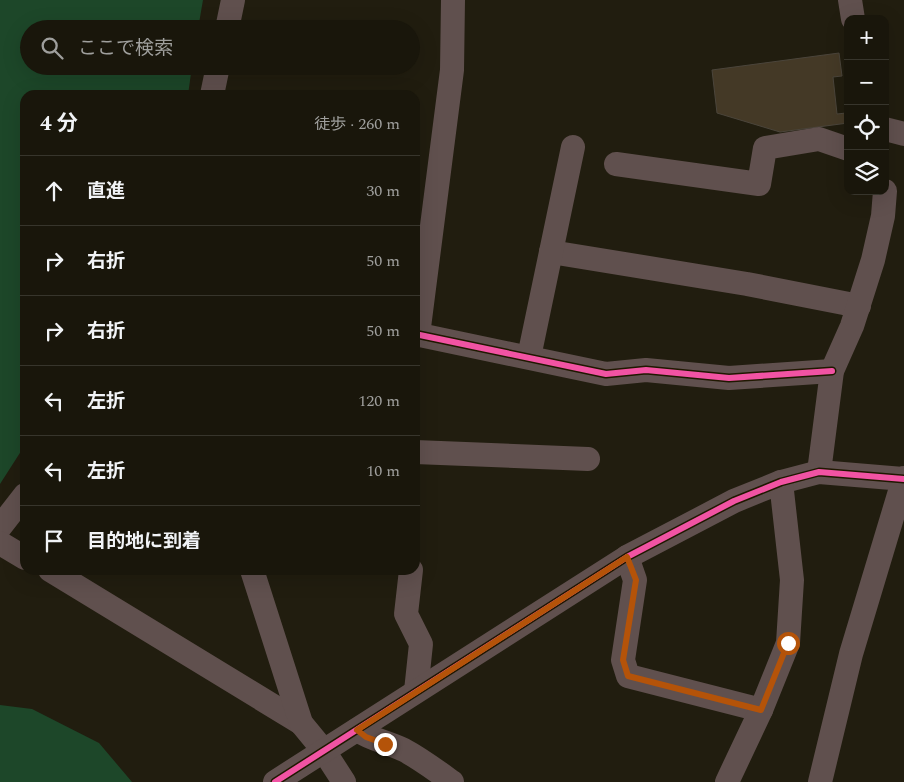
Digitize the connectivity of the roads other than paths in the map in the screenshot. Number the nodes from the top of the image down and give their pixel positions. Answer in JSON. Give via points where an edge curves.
{"nodes":[{"id":1,"x":234,"y":0,"type":"edge"},
{"id":2,"x":453,"y":0,"type":"edge"},
{"id":3,"x":850,"y":0,"type":"edge"},
{"id":4,"x":852,"y":15,"type":"edge"},
{"id":5,"x":229,"y":20,"type":"edge"},
{"id":6,"x":216,"y":75,"type":"edge"},
{"id":7,"x":213,"y":90,"type":"edge"},
{"id":8,"x":889,"y":130,"type":"edge"},
{"id":9,"x":904,"y":134,"type":"edge"},
{"id":10,"x":573,"y":147,"type":"dead end"},
{"id":11,"x":844,"y":148,"type":"edge"},
{"id":12,"x":616,"y":164,"type":"dead end"},
{"id":13,"x":885,"y":195,"type":"edge"},
{"id":14,"x":551,"y":252,"type":"junction"},
{"id":15,"x":420,"y":305,"type":"edge"},
{"id":16,"x":859,"y":306,"type":"junction"},
{"id":17,"x":420,"y":335,"type":"edge"},
{"id":18,"x":529,"y":357,"type":"junction"},
{"id":19,"x":832,"y":371,"type":"junction"},
{"id":20,"x":420,"y":452,"type":"edge"},
{"id":21,"x":588,"y":458,"type":"dead end"},
{"id":22,"x":819,"y":472,"type":"junction"},
{"id":23,"x":904,"y":478,"type":"edge"},
{"id":24,"x":781,"y":482,"type":"junction"},
{"id":25,"x":20,"y":501,"type":"edge"},
{"id":26,"x":0,"y":527,"type":"edge"},
{"id":27,"x":0,"y":543,"type":"edge"},
{"id":28,"x":20,"y":555,"type":"edge"},
{"id":29,"x":627,"y":557,"type":"junction"},
{"id":30,"x":58,"y":575,"type":"edge"},
{"id":31,"x":254,"y":575,"type":"edge"},
{"id":32,"x":410,"y":575,"type":"edge"},
{"id":33,"x":416,"y":692,"type":"junction"},
{"id":34,"x":761,"y":710,"type":"junction"},
{"id":35,"x":301,"y":723,"type":"junction"},
{"id":36,"x":357,"y":730,"type":"junction"},
{"id":37,"x":324,"y":751,"type":"junction"},
{"id":38,"x":275,"y":782,"type":"edge"},
{"id":39,"x":344,"y":782,"type":"edge"},
{"id":40,"x":452,"y":782,"type":"edge"},
{"id":41,"x":727,"y":782,"type":"edge"},
{"id":42,"x":820,"y":782,"type":"edge"}],
"edges":[{"from":1,"to":5,"type":"street"},
{"from":2,"to":15,"type":"street","via":[[452,70]]},
{"from":3,"to":4,"type":"street"},
{"from":6,"to":7,"type":"street"},
{"from":8,"to":9,"type":"street"},
{"from":10,"to":14,"type":"street"},
{"from":11,"to":12,"type":"street","via":[[818,139],[765,148],[759,184]]},
{"from":13,"to":16,"type":"street","via":[[875,252]]},
{"from":14,"to":16,"type":"street"},
{"from":14,"to":18,"type":"street"},
{"from":16,"to":19,"type":"street"},
{"from":17,"to":18,"type":"street"},
{"from":18,"to":19,"type":"street","via":[[606,374],[646,370],[729,378]]},
{"from":19,"to":22,"type":"street"},
{"from":20,"to":21,"type":"street"},
{"from":22,"to":23,"type":"street"},
{"from":22,"to":24,"type":"street"},
{"from":23,"to":42,"type":"street","via":[[851,654]]},
{"from":24,"to":29,"type":"street","via":[[734,501]]},
{"from":24,"to":34,"type":"street","via":[[792,580],[788,643]]},
{"from":25,"to":26,"type":"street"},
{"from":27,"to":28,"type":"street"},
{"from":29,"to":33,"type":"street"},
{"from":29,"to":34,"type":"street","via":[[636,580],[623,660],[628,676]]},
{"from":30,"to":35,"type":"street"},
{"from":31,"to":35,"type":"street"},
{"from":32,"to":33,"type":"street","via":[[406,614],[421,644]]},
{"from":33,"to":36,"type":"street"},
{"from":34,"to":41,"type":"street"},
{"from":35,"to":37,"type":"street"},
{"from":36,"to":37,"type":"street"},
{"from":36,"to":40,"type":"street","via":[[366,737],[403,749]]},
{"from":37,"to":38,"type":"street"},
{"from":37,"to":39,"type":"street"}]}
